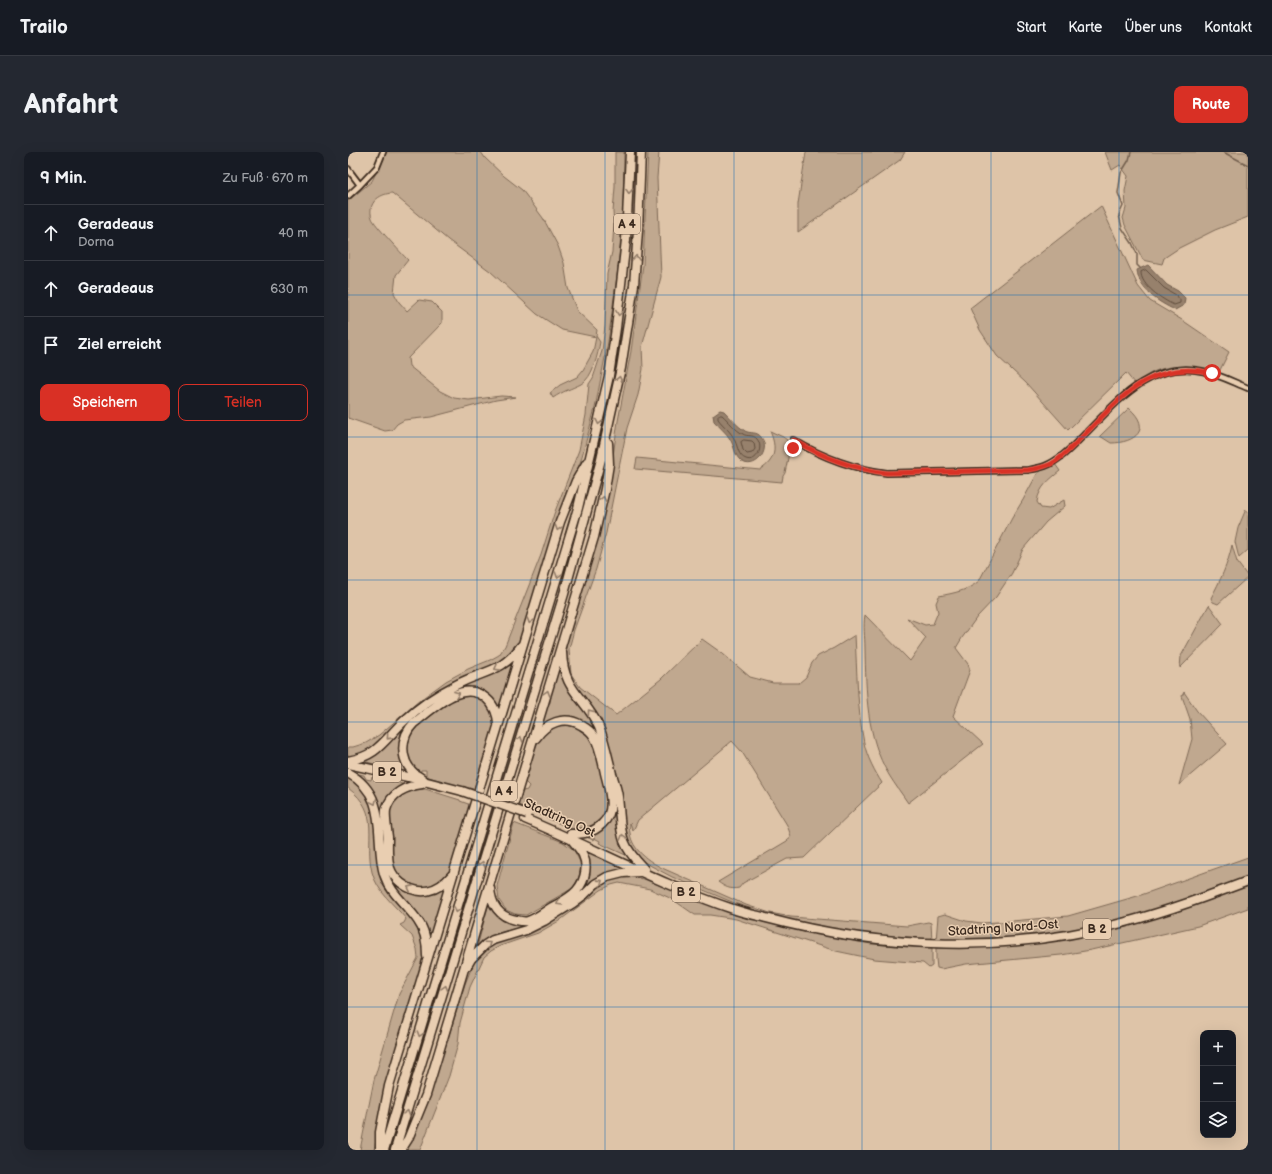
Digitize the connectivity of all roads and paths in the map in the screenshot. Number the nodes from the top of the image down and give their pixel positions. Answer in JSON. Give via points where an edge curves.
{"nodes":[{"id":1,"x":383,"y":152,"type":"edge"},
{"id":2,"x":630,"y":152,"type":"edge"},
{"id":3,"x":641,"y":152,"type":"edge"},
{"id":4,"x":348,"y":169,"type":"edge"},
{"id":5,"x":360,"y":185,"type":"junction"},
{"id":6,"x":348,"y":196,"type":"edge"},
{"id":7,"x":1248,"y":388,"type":"edge"},
{"id":8,"x":608,"y":431,"type":"junction"},
{"id":9,"x":793,"y":448,"type":"dead end"},
{"id":10,"x":591,"y":455,"type":"junction"},
{"id":11,"x":524,"y":640,"type":"junction"},
{"id":12,"x":562,"y":644,"type":"junction"},
{"id":13,"x":498,"y":730,"type":"junction"},
{"id":14,"x":532,"y":744,"type":"junction"},
{"id":15,"x":348,"y":763,"type":"edge"},
{"id":16,"x":348,"y":770,"type":"edge"},
{"id":17,"x":348,"y":774,"type":"edge"},
{"id":18,"x":423,"y":783,"type":"junction"},
{"id":19,"x":570,"y":836,"type":"junction"},
{"id":20,"x":643,"y":870,"type":"junction"},
{"id":21,"x":455,"y":871,"type":"junction"},
{"id":22,"x":1248,"y":881,"type":"edge"},
{"id":23,"x":490,"y":883,"type":"junction"},
{"id":24,"x":427,"y":962,"type":"junction"},
{"id":25,"x":462,"y":973,"type":"junction"},
{"id":26,"x":380,"y":1150,"type":"edge"},
{"id":27,"x":384,"y":1150,"type":"edge"},
{"id":28,"x":395,"y":1150,"type":"edge"},
{"id":29,"x":401,"y":1150,"type":"edge"}],
"edges":[{"from":1,"to":5,"type":"street","via":[[376,167]]},
{"from":2,"to":10,"type":"highway","number":"A 4","one_way":true,"via":[[621,297],[609,376]]},
{"from":8,"to":3,"type":"highway","number":"A 4","one_way":true,"via":[[634,285]]},
{"from":4,"to":5,"type":"street"},
{"from":5,"to":6,"type":"street"},
{"from":7,"to":9,"type":"street","via":[[1212,373],[1196,370],[1183,369],[1161,374],[1142,382],[1125,394],[1059,458],[1045,466],[1032,469],[887,473],[839,462],[794,440]]},
{"from":12,"to":8,"type":"highway","one_way":true,"via":[[594,537],[605,489],[609,464]]},
{"from":28,"to":8,"type":"highway","number":"A 4","one_way":true,"via":[[564,594]]},
{"from":10,"to":11,"type":"highway","one_way":true,"via":[[576,481],[560,522]]},
{"from":10,"to":27,"type":"highway","number":"A 4","one_way":true,"via":[[578,508]]},
{"from":11,"to":13,"type":"highway"},
{"from":11,"to":15,"type":"highway","one_way":true,"via":[[512,658],[497,669],[448,689],[403,722],[380,747],[367,756]]},
{"from":14,"to":12,"type":"highway","one_way":true},
{"from":20,"to":12,"type":"highway","one_way":true,"via":[[622,838],[618,796],[604,741],[593,715],[565,676]]},
{"from":18,"to":13,"type":"highway","one_way":true,"via":[[406,762],[402,746],[408,728],[440,703],[464,691],[482,695],[492,704],[498,721]]},
{"from":13,"to":21,"type":"highway"},
{"from":14,"to":19,"type":"highway","via":[[546,726],[568,721],[588,729],[598,745],[610,792],[611,812],[596,830]]},
{"from":14,"to":23,"type":"highway"},
{"from":15,"to":18,"type":"highway","name":"Stadtring Ost","number":"B 2"},
{"from":16,"to":18,"type":"highway","name":"Stadtring Ost","number":"B 2"},
{"from":17,"to":24,"type":"highway","one_way":true,"via":[[360,782],[376,806],[384,873],[388,883],[422,929]]},
{"from":18,"to":19,"type":"highway","name":"Stadtring Ost","number":"B 2","bridge":true,"via":[[526,816]]},
{"from":21,"to":18,"type":"highway","one_way":true,"via":[[442,885],[418,891],[407,888],[396,879],[390,869],[386,810],[389,802],[402,790]]},
{"from":19,"to":20,"type":"highway","number":"B 2"},
{"from":19,"to":23,"type":"highway","one_way":true,"via":[[583,855],[585,872],[582,884],[567,899],[528,921],[520,921],[503,916],[497,910],[490,894]]},
{"from":20,"to":22,"type":"highway","name":"Stadtring Nord-Ost","number":"B 2","via":[[754,914],[814,929],[885,940],[950,944],[1014,941],[1071,934],[1179,906]]},
{"from":25,"to":20,"type":"highway","one_way":true,"via":[[471,959],[493,940],[544,922],[607,877]]},
{"from":21,"to":24,"type":"highway"},
{"from":23,"to":25,"type":"highway"},
{"from":24,"to":26,"type":"highway","via":[[389,1086],[380,1132]]},
{"from":25,"to":29,"type":"highway","via":[[426,1094]]}]}
